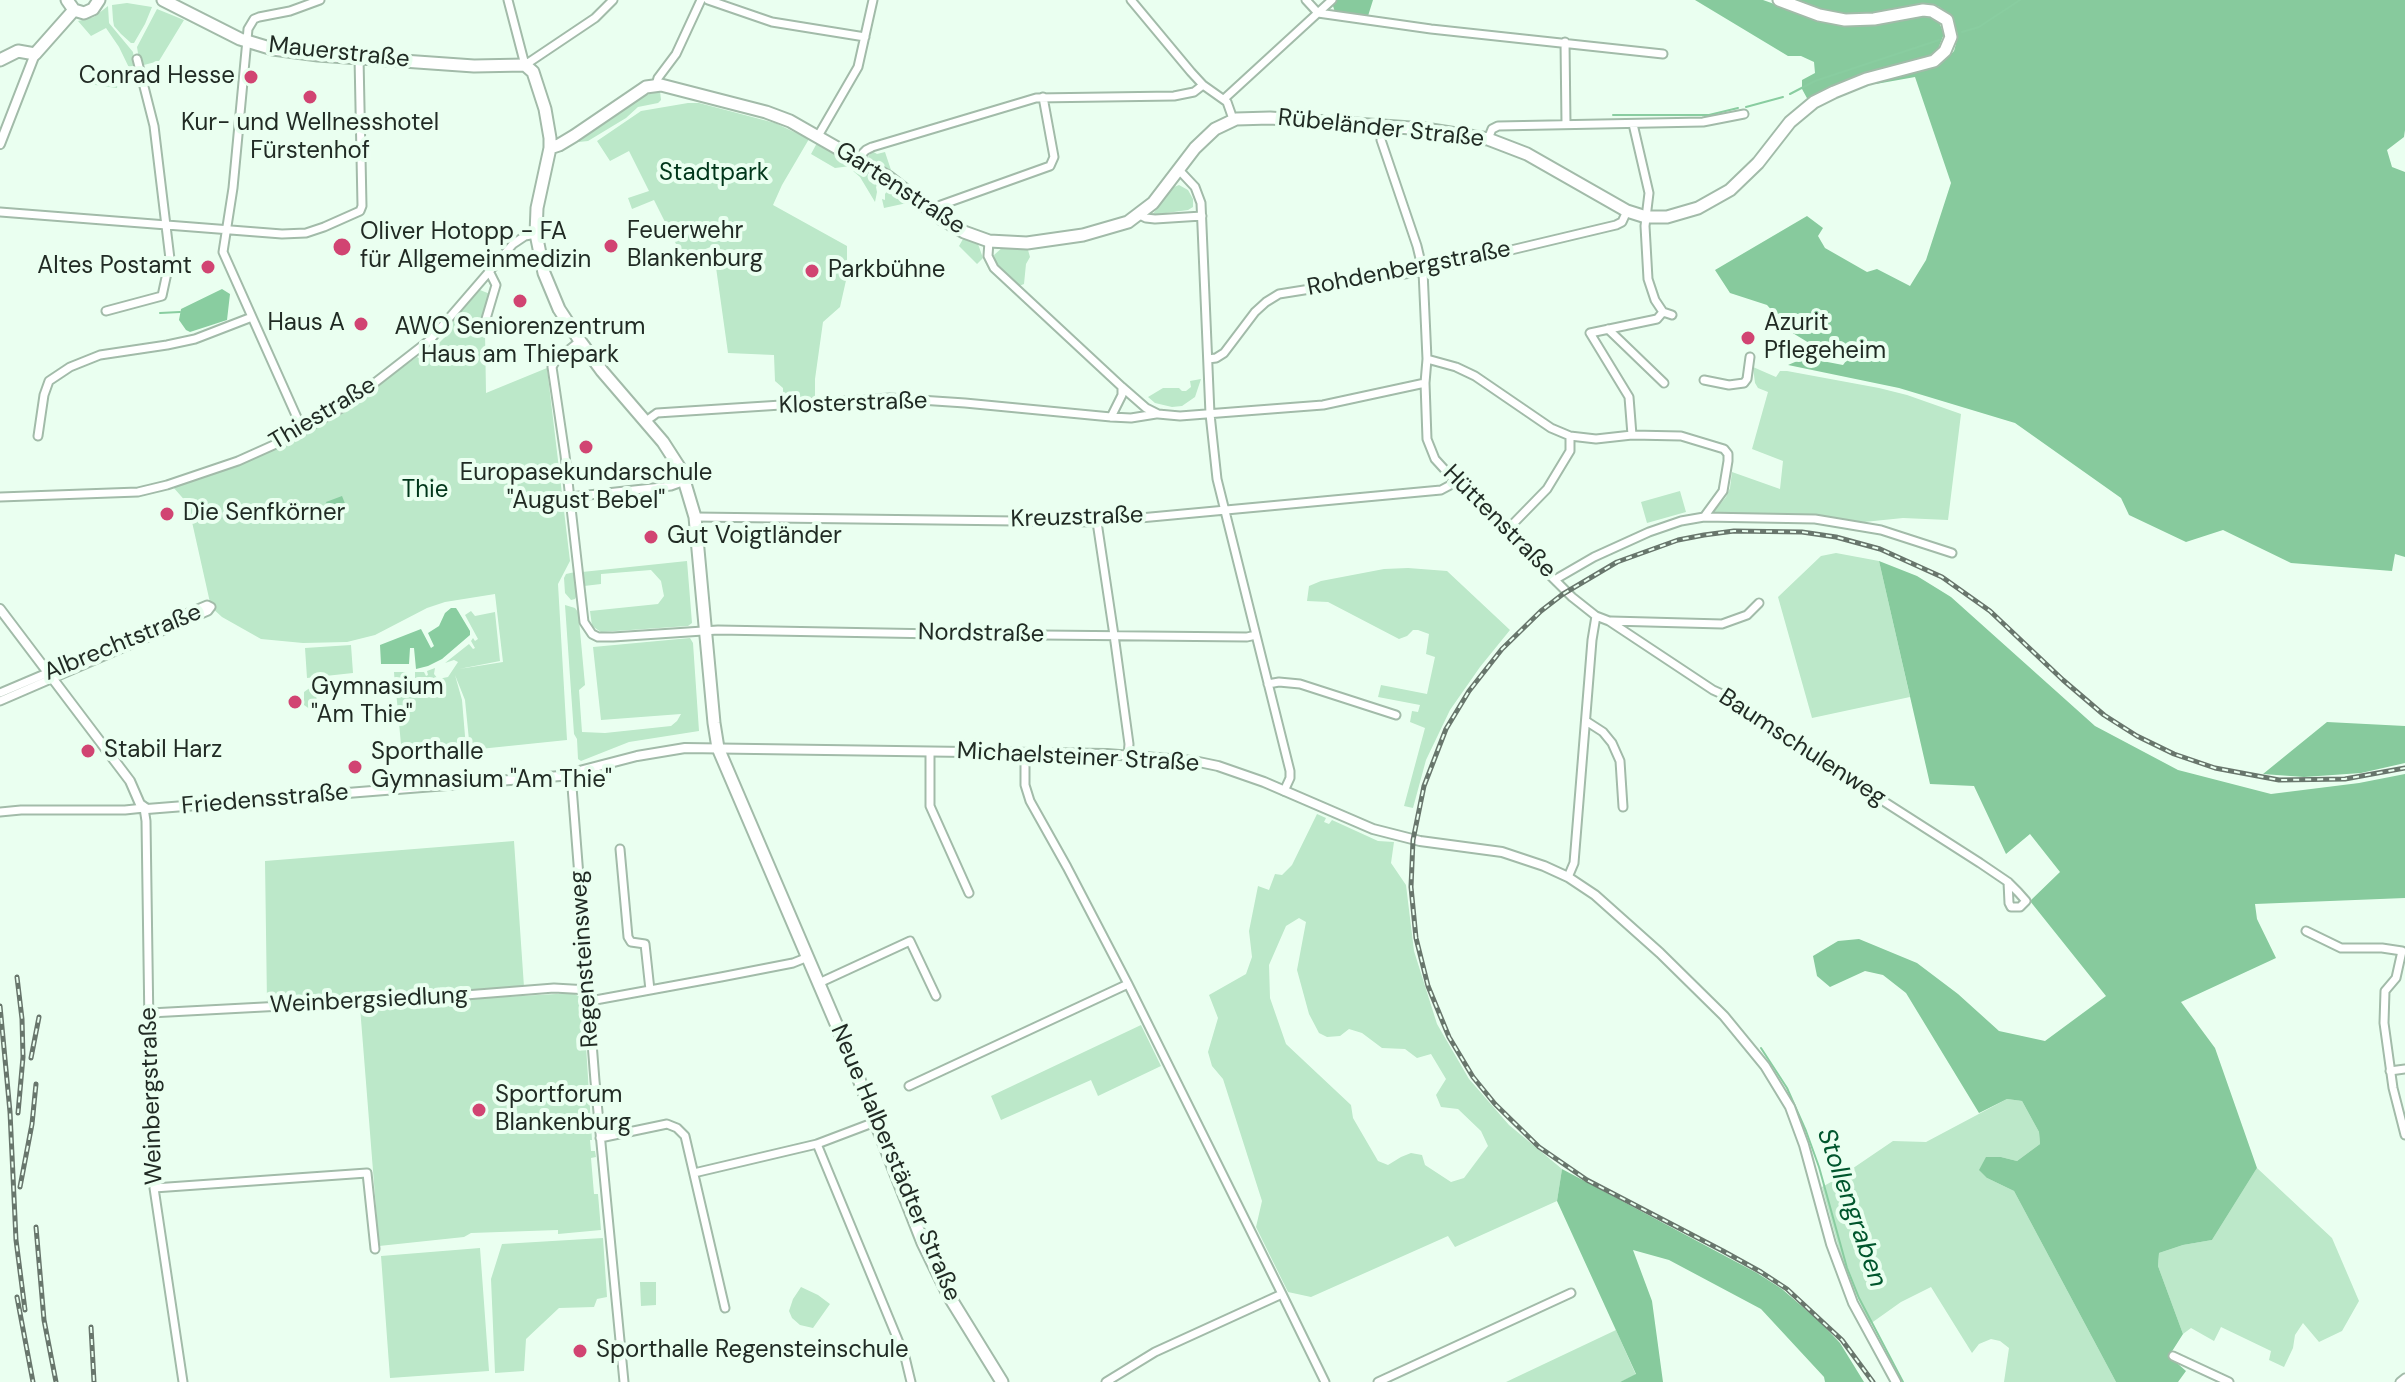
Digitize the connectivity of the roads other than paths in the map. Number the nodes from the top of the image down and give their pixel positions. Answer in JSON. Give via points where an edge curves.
{"nodes":[{"id":1,"x":99,"y":0,"type":"edge"},
{"id":2,"x":163,"y":0,"type":"edge"},
{"id":3,"x":320,"y":0,"type":"edge"},
{"id":4,"x":508,"y":0,"type":"edge"},
{"id":5,"x":613,"y":0,"type":"edge"},
{"id":6,"x":701,"y":0,"type":"edge"},
{"id":7,"x":708,"y":0,"type":"edge"},
{"id":8,"x":873,"y":0,"type":"edge"},
{"id":9,"x":1131,"y":0,"type":"edge"},
{"id":10,"x":1306,"y":0,"type":"edge"},
{"id":11,"x":1332,"y":0,"type":"edge"},
{"id":12,"x":1779,"y":0,"type":"edge"},
{"id":13,"x":70,"y":5,"type":"edge"},
{"id":14,"x":1318,"y":13,"type":"junction"},
{"id":15,"x":865,"y":37,"type":"junction"},
{"id":16,"x":247,"y":42,"type":"junction"},
{"id":17,"x":1565,"y":42,"type":"junction"},
{"id":18,"x":35,"y":54,"type":"junction"},
{"id":19,"x":1663,"y":54,"type":"dead end"},
{"id":20,"x":359,"y":57,"type":"junction"},
{"id":21,"x":137,"y":59,"type":"dead end"},
{"id":22,"x":0,"y":60,"type":"edge"},
{"id":23,"x":525,"y":65,"type":"junction"},
{"id":24,"x":656,"y":85,"type":"junction"},
{"id":25,"x":1203,"y":85,"type":"junction"},
{"id":26,"x":1043,"y":97,"type":"junction"},
{"id":27,"x":1224,"y":99,"type":"junction"},
{"id":28,"x":1744,"y":114,"type":"dead end"},
{"id":29,"x":1233,"y":119,"type":"junction"},
{"id":30,"x":1566,"y":124,"type":"junction"},
{"id":31,"x":1633,"y":124,"type":"junction"},
{"id":32,"x":1381,"y":125,"type":"junction"},
{"id":33,"x":818,"y":136,"type":"junction"},
{"id":34,"x":1488,"y":139,"type":"junction"},
{"id":35,"x":0,"y":144,"type":"edge"},
{"id":36,"x":550,"y":148,"type":"junction"},
{"id":37,"x":858,"y":158,"type":"junction"},
{"id":38,"x":1179,"y":170,"type":"junction"},
{"id":39,"x":1627,"y":211,"type":"junction"},
{"id":40,"x":0,"y":212,"type":"edge"},
{"id":41,"x":933,"y":212,"type":"junction"},
{"id":42,"x":1140,"y":215,"type":"junction"},
{"id":43,"x":1202,"y":216,"type":"junction"},
{"id":44,"x":1646,"y":217,"type":"junction"},
{"id":45,"x":167,"y":226,"type":"junction"},
{"id":46,"x":226,"y":230,"type":"junction"},
{"id":47,"x":536,"y":234,"type":"junction"},
{"id":48,"x":989,"y":241,"type":"junction"},
{"id":49,"x":489,"y":271,"type":"junction"},
{"id":50,"x":1423,"y":271,"type":"junction"},
{"id":51,"x":106,"y":311,"type":"dead end"},
{"id":52,"x":1663,"y":312,"type":"junction"},
{"id":53,"x":1672,"y":315,"type":"dead end"},
{"id":54,"x":252,"y":317,"type":"junction"},
{"id":55,"x":483,"y":329,"type":"dead end"},
{"id":56,"x":1608,"y":329,"type":"junction"},
{"id":57,"x":580,"y":341,"type":"junction"},
{"id":58,"x":1750,"y":357,"type":"dead end"},
{"id":59,"x":1208,"y":359,"type":"junction"},
{"id":60,"x":1427,"y":359,"type":"junction"},
{"id":61,"x":1704,"y":380,"type":"dead end"},
{"id":62,"x":1425,"y":383,"type":"junction"},
{"id":63,"x":1664,"y":383,"type":"dead end"},
{"id":64,"x":1122,"y":387,"type":"junction"},
{"id":65,"x":1158,"y":414,"type":"junction"},
{"id":66,"x":1210,"y":414,"type":"junction"},
{"id":67,"x":1111,"y":417,"type":"junction"},
{"id":68,"x":646,"y":421,"type":"junction"},
{"id":69,"x":303,"y":431,"type":"junction"},
{"id":70,"x":1632,"y":435,"type":"junction"},
{"id":71,"x":38,"y":436,"type":"dead end"},
{"id":72,"x":1570,"y":436,"type":"junction"},
{"id":73,"x":685,"y":481,"type":"junction"},
{"id":74,"x":1456,"y":482,"type":"junction"},
{"id":75,"x":0,"y":497,"type":"edge"},
{"id":76,"x":570,"y":497,"type":"junction"},
{"id":77,"x":1225,"y":509,"type":"junction"},
{"id":78,"x":695,"y":517,"type":"junction"},
{"id":79,"x":1704,"y":517,"type":"junction"},
{"id":80,"x":1097,"y":522,"type":"junction"},
{"id":81,"x":1506,"y":531,"type":"junction"},
{"id":82,"x":1952,"y":553,"type":"dead end"},
{"id":83,"x":1556,"y":579,"type":"junction"},
{"id":84,"x":1759,"y":603,"type":"dead end"},
{"id":85,"x":0,"y":609,"type":"edge"},
{"id":86,"x":1596,"y":616,"type":"junction"},
{"id":87,"x":1609,"y":621,"type":"junction"},
{"id":88,"x":705,"y":630,"type":"junction"},
{"id":89,"x":1114,"y":635,"type":"junction"},
{"id":90,"x":1256,"y":635,"type":"junction"},
{"id":91,"x":50,"y":676,"type":"junction"},
{"id":92,"x":1268,"y":684,"type":"junction"},
{"id":93,"x":0,"y":693,"type":"edge"},
{"id":94,"x":0,"y":701,"type":"edge"},
{"id":95,"x":1396,"y":715,"type":"dead end"},
{"id":96,"x":1586,"y":721,"type":"junction"},
{"id":97,"x":718,"y":748,"type":"junction"},
{"id":98,"x":930,"y":752,"type":"junction"},
{"id":99,"x":1025,"y":753,"type":"junction"},
{"id":100,"x":1128,"y":756,"type":"junction"},
{"id":101,"x":571,"y":774,"type":"junction"},
{"id":102,"x":1284,"y":791,"type":"junction"},
{"id":103,"x":1623,"y":807,"type":"dead end"},
{"id":104,"x":144,"y":808,"type":"junction"},
{"id":105,"x":0,"y":812,"type":"edge"},
{"id":106,"x":620,"y":849,"type":"dead end"},
{"id":107,"x":1568,"y":877,"type":"junction"},
{"id":108,"x":2008,"y":882,"type":"dead end"},
{"id":109,"x":969,"y":893,"type":"dead end"},
{"id":110,"x":2306,"y":931,"type":"dead end"},
{"id":111,"x":808,"y":957,"type":"junction"},
{"id":112,"x":819,"y":983,"type":"junction"},
{"id":113,"x":1128,"y":984,"type":"junction"},
{"id":114,"x":589,"y":990,"type":"junction"},
{"id":115,"x":650,"y":990,"type":"junction"},
{"id":116,"x":936,"y":996,"type":"dead end"},
{"id":117,"x":590,"y":1001,"type":"junction"},
{"id":118,"x":150,"y":1013,"type":"junction"},
{"id":119,"x":2405,"y":1069,"type":"edge"},
{"id":120,"x":2390,"y":1071,"type":"junction"},
{"id":121,"x":909,"y":1086,"type":"dead end"},
{"id":122,"x":875,"y":1122,"type":"junction"},
{"id":123,"x":2405,"y":1135,"type":"edge"},
{"id":124,"x":600,"y":1138,"type":"junction"},
{"id":125,"x":817,"y":1144,"type":"junction"},
{"id":126,"x":694,"y":1173,"type":"junction"},
{"id":127,"x":154,"y":1188,"type":"junction"},
{"id":128,"x":375,"y":1249,"type":"dead end"},
{"id":129,"x":1571,"y":1293,"type":"dead end"},
{"id":130,"x":1282,"y":1294,"type":"junction"},
{"id":131,"x":725,"y":1308,"type":"dead end"},
{"id":132,"x":2173,"y":1356,"type":"dead end"},
{"id":133,"x":2405,"y":1378,"type":"edge"},
{"id":134,"x":183,"y":1382,"type":"edge"},
{"id":135,"x":624,"y":1382,"type":"edge"},
{"id":136,"x":911,"y":1382,"type":"edge"},
{"id":137,"x":1002,"y":1382,"type":"edge"},
{"id":138,"x":1106,"y":1382,"type":"edge"},
{"id":139,"x":1325,"y":1382,"type":"edge"},
{"id":140,"x":1378,"y":1382,"type":"edge"},
{"id":141,"x":1896,"y":1382,"type":"edge"},
{"id":142,"x":2229,"y":1382,"type":"edge"},
{"id":143,"x":2400,"y":1382,"type":"edge"}],
"edges":[{"from":1,"to":13,"type":"main road","via":[[89,12]]},
{"from":2,"to":16,"type":"main road","name":"Mauerstraße"},
{"from":3,"to":16,"type":"street","via":[[259,17],[248,29]]},
{"from":4,"to":23,"type":"street"},
{"from":5,"to":23,"type":"street"},
{"from":6,"to":24,"type":"street"},
{"from":7,"to":15,"type":"street","via":[[772,22]]},
{"from":8,"to":15,"type":"street"},
{"from":9,"to":25,"type":"street"},
{"from":10,"to":14,"type":"street"},
{"from":11,"to":14,"type":"street"},
{"from":12,"to":44,"type":"main road","name":"Rübeländer Straße","via":[[1845,20],[1928,10],[1949,24],[1949,44],[1934,61],[1820,98],[1720,197],[1688,212]]},
{"from":13,"to":18,"type":"main road"},
{"from":14,"to":17,"type":"street"},
{"from":14,"to":27,"type":"street"},
{"from":15,"to":33,"type":"street","via":[[853,78]]},
{"from":16,"to":20,"type":"main road","name":"Mauerstraße","via":[[306,54]]},
{"from":16,"to":46,"type":"street"},
{"from":17,"to":19,"type":"street"},
{"from":17,"to":30,"type":"street"},
{"from":18,"to":22,"type":"main road","via":[[18,51]]},
{"from":18,"to":35,"type":"street"},
{"from":20,"to":23,"type":"main road","name":"Mauerstraße"},
{"from":20,"to":46,"type":"street","via":[[361,209],[306,233]]},
{"from":21,"to":45,"type":"street","via":[[154,126]]},
{"from":23,"to":36,"type":"main road","name":"Neue Halberstädter Straße","via":[[539,86]]},
{"from":24,"to":33,"type":"main road","name":"Gartenstraße","via":[[766,112]]},
{"from":24,"to":36,"type":"main road"},
{"from":25,"to":26,"type":"street","via":[[1174,96]]},
{"from":25,"to":27,"type":"street"},
{"from":26,"to":37,"type":"street","via":[[872,147]]},
{"from":26,"to":41,"type":"street","via":[[1054,157],[1050,166]]},
{"from":27,"to":29,"type":"street"},
{"from":28,"to":31,"type":"street","via":[[1703,122]]},
{"from":29,"to":32,"type":"main road","name":"Rübeländer Straße"},
{"from":29,"to":38,"type":"main road","via":[[1209,134]]},
{"from":30,"to":31,"type":"street"},
{"from":30,"to":34,"type":"street","via":[[1498,126]]},
{"from":31,"to":44,"type":"street","via":[[1649,193]]},
{"from":32,"to":34,"type":"main road","name":"Rübeländer Straße"},
{"from":32,"to":50,"type":"street","name":"Hüttenstraße","via":[[1381,140]]},
{"from":33,"to":37,"type":"main road","name":"Gartenstraße"},
{"from":34,"to":39,"type":"main road","name":"Rübeländer Straße","via":[[1527,154]]},
{"from":36,"to":47,"type":"main road","name":"Neue Halberstädter Straße"},
{"from":37,"to":41,"type":"main road","name":"Gartenstraße"},
{"from":38,"to":42,"type":"main road"},
{"from":38,"to":43,"type":"street","via":[[1195,187]]},
{"from":39,"to":44,"type":"main road","name":"Rübeländer Straße"},
{"from":39,"to":50,"type":"street","name":"Rohdenbergstraße","via":[[1616,225]]},
{"from":40,"to":45,"type":"street"},
{"from":41,"to":48,"type":"main road","name":"Gartenstraße"},
{"from":42,"to":43,"type":"street"},
{"from":42,"to":48,"type":"main road","via":[[1070,238]]},
{"from":43,"to":59,"type":"street"},
{"from":44,"to":52,"type":"street","via":[[1648,279]]},
{"from":45,"to":46,"type":"street"},
{"from":45,"to":51,"type":"street","via":[[170,259],[162,296]]},
{"from":46,"to":54,"type":"street","via":[[223,252]]},
{"from":47,"to":49,"type":"street","name":"Thiestraße","via":[[513,244]]},
{"from":47,"to":57,"type":"main road","name":"Neue Halberstädter Straße","via":[[549,286]]},
{"from":48,"to":64,"type":"street","via":[[994,268]]},
{"from":49,"to":55,"type":"street","via":[[496,285]]},
{"from":49,"to":69,"type":"street","name":"Thiestraße","via":[[431,339],[345,406]]},
{"from":50,"to":59,"type":"street","name":"Rohdenbergstraße","via":[[1279,294],[1255,312],[1224,353]]},
{"from":50,"to":60,"type":"street","name":"Hüttenstraße"},
{"from":52,"to":53,"type":"street"},
{"from":52,"to":56,"type":"street","via":[[1657,319]]},
{"from":54,"to":69,"type":"street"},
{"from":54,"to":71,"type":"street","via":[[195,339],[100,355],[70,367],[49,381]]},
{"from":56,"to":63,"type":"street"},
{"from":56,"to":70,"type":"street","via":[[1590,333],[1629,397]]},
{"from":57,"to":68,"type":"main road","name":"Neue Halberstädter Straße"},
{"from":57,"to":76,"type":"street","via":[[552,367]]},
{"from":58,"to":61,"type":"street","via":[[1744,383]]},
{"from":59,"to":66,"type":"street"},
{"from":60,"to":62,"type":"street","name":"Hüttenstraße"},
{"from":60,"to":72,"type":"street","via":[[1475,376]]},
{"from":62,"to":66,"type":"street","name":"Klosterstraße","via":[[1323,405]]},
{"from":62,"to":74,"type":"street","name":"Hüttenstraße","via":[[1430,451]]},
{"from":64,"to":65,"type":"street"},
{"from":64,"to":67,"type":"street"},
{"from":65,"to":66,"type":"street","name":"Klosterstraße"},
{"from":65,"to":67,"type":"street","name":"Klosterstraße"},
{"from":66,"to":77,"type":"street"},
{"from":67,"to":68,"type":"street","name":"Klosterstraße","via":[[890,398],[657,413]]},
{"from":68,"to":73,"type":"main road","name":"Neue Halberstädter Straße","via":[[676,459]]},
{"from":69,"to":75,"type":"street","name":"Thiestraße","via":[[238,461],[138,492]]},
{"from":70,"to":72,"type":"street"},
{"from":70,"to":79,"type":"street","via":[[1681,436],[1724,449],[1726,483]]},
{"from":72,"to":81,"type":"street","via":[[1570,451],[1547,489]]},
{"from":73,"to":76,"type":"street"},
{"from":73,"to":78,"type":"main road","name":"Neue Halberstädter Straße"},
{"from":74,"to":77,"type":"street","name":"Kreuzstraße","via":[[1441,490]]},
{"from":74,"to":81,"type":"street","name":"Hüttenstraße"},
{"from":76,"to":88,"type":"street","name":"Nordstraße","via":[[587,630],[604,637]]},
{"from":77,"to":80,"type":"street","name":"Kreuzstraße"},
{"from":77,"to":90,"type":"street"},
{"from":78,"to":80,"type":"street","name":"Kreuzstraße"},
{"from":78,"to":88,"type":"main road","name":"Neue Halberstädter Straße"},
{"from":79,"to":82,"type":"street","via":[[1815,519],[1881,530]]},
{"from":79,"to":83,"type":"street","via":[[1649,532]]},
{"from":80,"to":89,"type":"street"},
{"from":81,"to":83,"type":"street","name":"Hüttenstraße"},
{"from":83,"to":86,"type":"street","name":"Hüttenstraße"},
{"from":84,"to":87,"type":"street","via":[[1745,616],[1722,624]]},
{"from":85,"to":91,"type":"street"},
{"from":86,"to":87,"type":"street","name":"Baumschulenweg"},
{"from":86,"to":96,"type":"street"},
{"from":87,"to":108,"type":"street","name":"Baumschulenweg"},
{"from":88,"to":89,"type":"street","name":"Nordstraße"},
{"from":88,"to":97,"type":"main road","name":"Neue Halberstädter Straße"},
{"from":89,"to":90,"type":"street","name":"Nordstraße"},
{"from":89,"to":100,"type":"street"},
{"from":90,"to":92,"type":"street"},
{"from":91,"to":91,"type":"street","name":"Albrechtstraße","via":[[208,611],[211,607],[207,605]]},
{"from":91,"to":93,"type":"street","name":"Albrechtstraße"},
{"from":91,"to":94,"type":"street","name":"Albrechtstraße"},
{"from":91,"to":104,"type":"street","via":[[130,781]]},
{"from":92,"to":95,"type":"street","via":[[1300,684]]},
{"from":92,"to":102,"type":"street","via":[[1290,771]]},
{"from":96,"to":103,"type":"street","via":[[1603,732],[1620,761]]},
{"from":96,"to":107,"type":"street","via":[[1574,863]]},
{"from":97,"to":98,"type":"street","name":"Michaelsteiner Straße"},
{"from":97,"to":101,"type":"street","name":"Friedensstraße","via":[[665,751]]},
{"from":97,"to":111,"type":"main road","name":"Neue Halberstädter Straße"},
{"from":98,"to":99,"type":"street","name":"Michaelsteiner Straße"},
{"from":98,"to":109,"type":"street","via":[[930,806]]},
{"from":99,"to":100,"type":"street","name":"Michaelsteiner Straße"},
{"from":99,"to":113,"type":"street","via":[[1026,793]]},
{"from":100,"to":102,"type":"street","name":"Michaelsteiner Straße","via":[[1218,766]]},
{"from":101,"to":104,"type":"street","name":"Friedensstraße"},
{"from":101,"to":114,"type":"street","name":"Regensteinsweg"},
{"from":102,"to":107,"type":"street","name":"Michaelsteiner Straße","via":[[1373,829],[1502,852]]},
{"from":104,"to":105,"type":"street","name":"Friedensstraße"},
{"from":104,"to":118,"type":"street","name":"Weinbergstraße"},
{"from":106,"to":115,"type":"street","via":[[628,937],[645,944]]},
{"from":107,"to":141,"type":"street","name":"Michaelsteiner Straße","via":[[1660,953],[1765,1066],[1790,1107],[1853,1303]]},
{"from":110,"to":120,"type":"street","via":[[2341,948],[2402,951],[2396,978],[2385,991]]},
{"from":111,"to":112,"type":"main road","name":"Neue Halberstädter Straße"},
{"from":111,"to":115,"type":"street"},
{"from":112,"to":116,"type":"street","via":[[910,941]]},
{"from":112,"to":122,"type":"main road","name":"Neue Halberstädter Straße"},
{"from":113,"to":121,"type":"street"},
{"from":113,"to":130,"type":"street"},
{"from":114,"to":117,"type":"street","name":"Regensteinsweg"},
{"from":114,"to":118,"type":"street","name":"Weinbergsiedlung"},
{"from":115,"to":117,"type":"street"},
{"from":117,"to":124,"type":"street","name":"Regensteinsweg"},
{"from":118,"to":127,"type":"street","name":"Weinbergstraße"},
{"from":119,"to":120,"type":"street"},
{"from":120,"to":123,"type":"street"},
{"from":122,"to":125,"type":"street"},
{"from":122,"to":137,"type":"main road","name":"Neue Halberstädter Straße","via":[[937,1273]]},
{"from":124,"to":126,"type":"street","via":[[667,1124],[685,1136]]},
{"from":124,"to":135,"type":"street","name":"Regensteinsweg"},
{"from":125,"to":126,"type":"street"},
{"from":125,"to":136,"type":"street"},
{"from":126,"to":131,"type":"street"},
{"from":127,"to":128,"type":"street","via":[[367,1173]]},
{"from":127,"to":134,"type":"street","name":"Weinbergstraße"},
{"from":129,"to":140,"type":"street"},
{"from":130,"to":138,"type":"street","via":[[1155,1352]]},
{"from":130,"to":139,"type":"street"},
{"from":132,"to":142,"type":"street"},
{"from":133,"to":143,"type":"street"}]}
